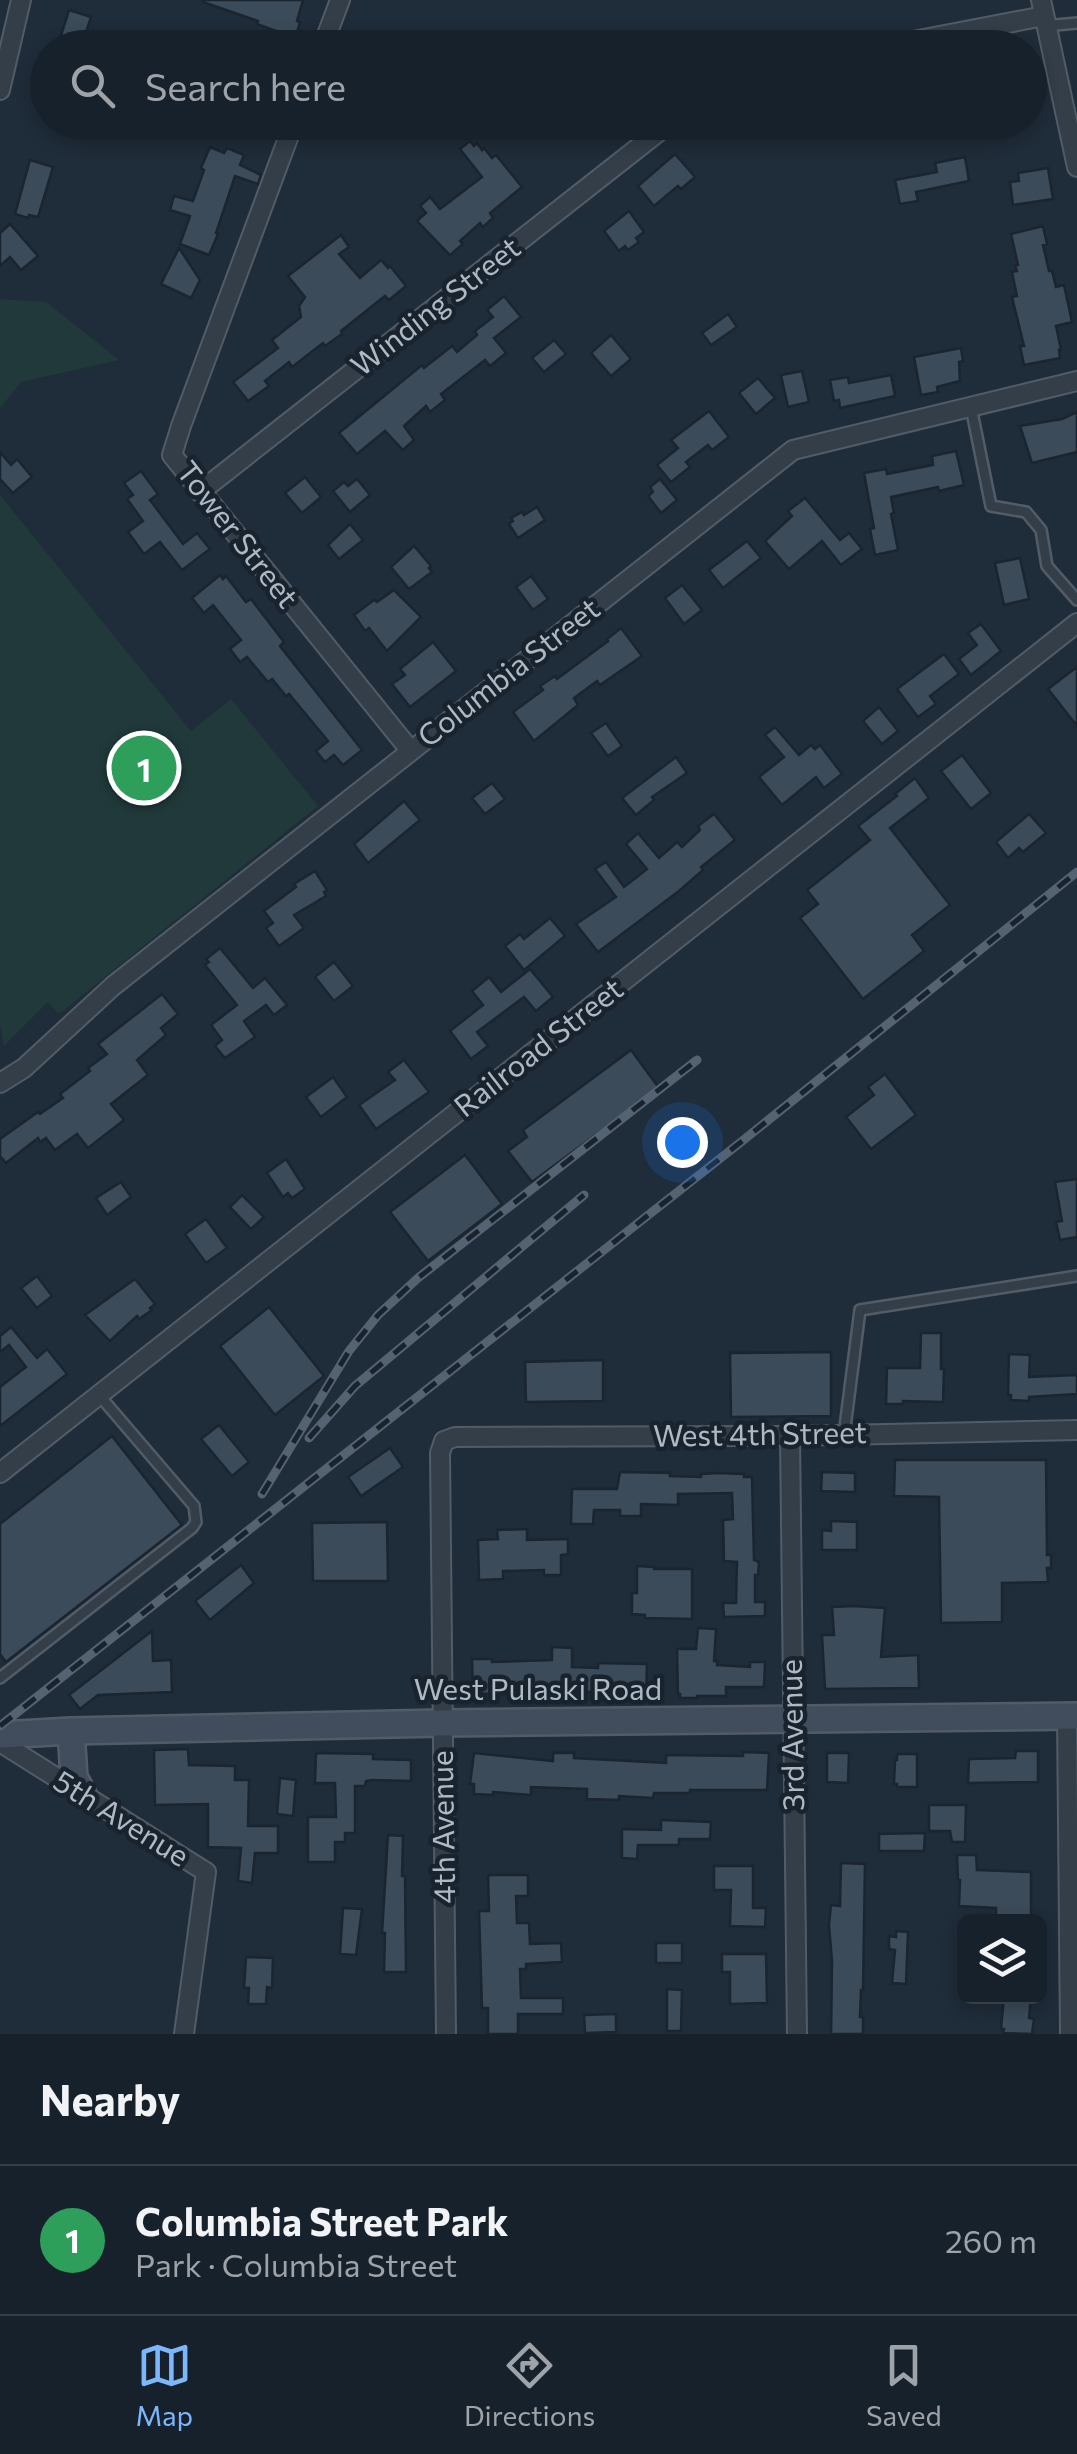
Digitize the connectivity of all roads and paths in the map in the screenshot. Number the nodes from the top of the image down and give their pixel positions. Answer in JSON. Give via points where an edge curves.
{"nodes":[{"id":1,"x":21,"y":0,"type":"edge"},
{"id":2,"x":340,"y":0,"type":"edge"},
{"id":3,"x":1043,"y":14,"type":"edge"},
{"id":4,"x":1077,"y":23,"type":"edge"},
{"id":5,"x":329,"y":30,"type":"edge"},
{"id":6,"x":964,"y":30,"type":"edge"},
{"id":7,"x":1047,"y":32,"type":"edge"},
{"id":8,"x":0,"y":90,"type":"edge"},
{"id":9,"x":287,"y":140,"type":"edge"},
{"id":10,"x":648,"y":140,"type":"edge"},
{"id":11,"x":1077,"y":168,"type":"edge"},
{"id":12,"x":1077,"y":381,"type":"edge"},
{"id":13,"x":971,"y":406,"type":"junction"},
{"id":14,"x":200,"y":492,"type":"junction"},
{"id":15,"x":1077,"y":600,"type":"edge"},
{"id":16,"x":1077,"y":623,"type":"edge"},
{"id":17,"x":410,"y":750,"type":"junction"},
{"id":18,"x":0,"y":1083,"type":"edge"},
{"id":19,"x":1077,"y":1276,"type":"edge"},
{"id":20,"x":99,"y":1395,"type":"junction"},
{"id":21,"x":1077,"y":1430,"type":"edge"},
{"id":22,"x":844,"y":1435,"type":"junction"},
{"id":23,"x":790,"y":1436,"type":"junction"},
{"id":24,"x":444,"y":1442,"type":"joint"},
{"id":25,"x":0,"y":1473,"type":"edge"},
{"id":26,"x":0,"y":1678,"type":"edge"},
{"id":27,"x":1072,"y":1716,"type":"edge"},
{"id":28,"x":793,"y":1721,"type":"junction"},
{"id":29,"x":442,"y":1723,"type":"junction"},
{"id":30,"x":71,"y":1732,"type":"junction"},
{"id":31,"x":0,"y":1739,"type":"edge"},
{"id":32,"x":83,"y":1794,"type":"junction"},
{"id":33,"x":1072,"y":2027,"type":"edge"},
{"id":34,"x":184,"y":2034,"type":"edge"},
{"id":35,"x":446,"y":2034,"type":"edge"},
{"id":36,"x":796,"y":2034,"type":"edge"}],
"edges":[{"from":1,"to":8,"type":"street"},
{"from":2,"to":5,"type":"street"},
{"from":3,"to":4,"type":"lane"},
{"from":3,"to":6,"type":"street"},
{"from":7,"to":11,"type":"street"},
{"from":9,"to":14,"type":"street","name":"Tower Street","via":[[172,455]]},
{"from":10,"to":14,"type":"street","name":"Winding Street"},
{"from":12,"to":13,"type":"street","name":"Columbia Street"},
{"from":13,"to":15,"type":"lane","via":[[990,506],[1026,512],[1041,530],[1047,566]]},
{"from":13,"to":17,"type":"street","name":"Columbia Street","via":[[793,450]]},
{"from":14,"to":17,"type":"street","name":"Tower Street"},
{"from":16,"to":20,"type":"street","name":"Railroad Street"},
{"from":17,"to":18,"type":"street","name":"Columbia Street"},
{"from":19,"to":22,"type":"lane","via":[[860,1310]]},
{"from":20,"to":25,"type":"street","name":"Railroad Street"},
{"from":20,"to":26,"type":"lane","via":[[194,1506],[196,1522]]},
{"from":21,"to":22,"type":"street","name":"West 4th Street"},
{"from":22,"to":23,"type":"street","name":"West 4th Street"},
{"from":23,"to":24,"type":"street","name":"West 4th Street"},
{"from":23,"to":28,"type":"street","name":"3rd Avenue"},
{"from":24,"to":29,"type":"street","name":"4th Avenue"},
{"from":27,"to":28,"type":"main road","name":"West Pulaski Road"},
{"from":27,"to":33,"type":"street"},
{"from":28,"to":29,"type":"main road","name":"West Pulaski Road"},
{"from":28,"to":36,"type":"street","name":"3rd Avenue"},
{"from":29,"to":30,"type":"main road","name":"West Pulaski Road"},
{"from":29,"to":35,"type":"street","name":"4th Avenue"},
{"from":30,"to":31,"type":"main road","name":"West Pulaski Road"},
{"from":30,"to":32,"type":"main road","via":[[74,1777]]},
{"from":31,"to":32,"type":"street","name":"5th Avenue"},
{"from":32,"to":34,"type":"street","name":"5th Avenue","via":[[206,1872]]}]}
